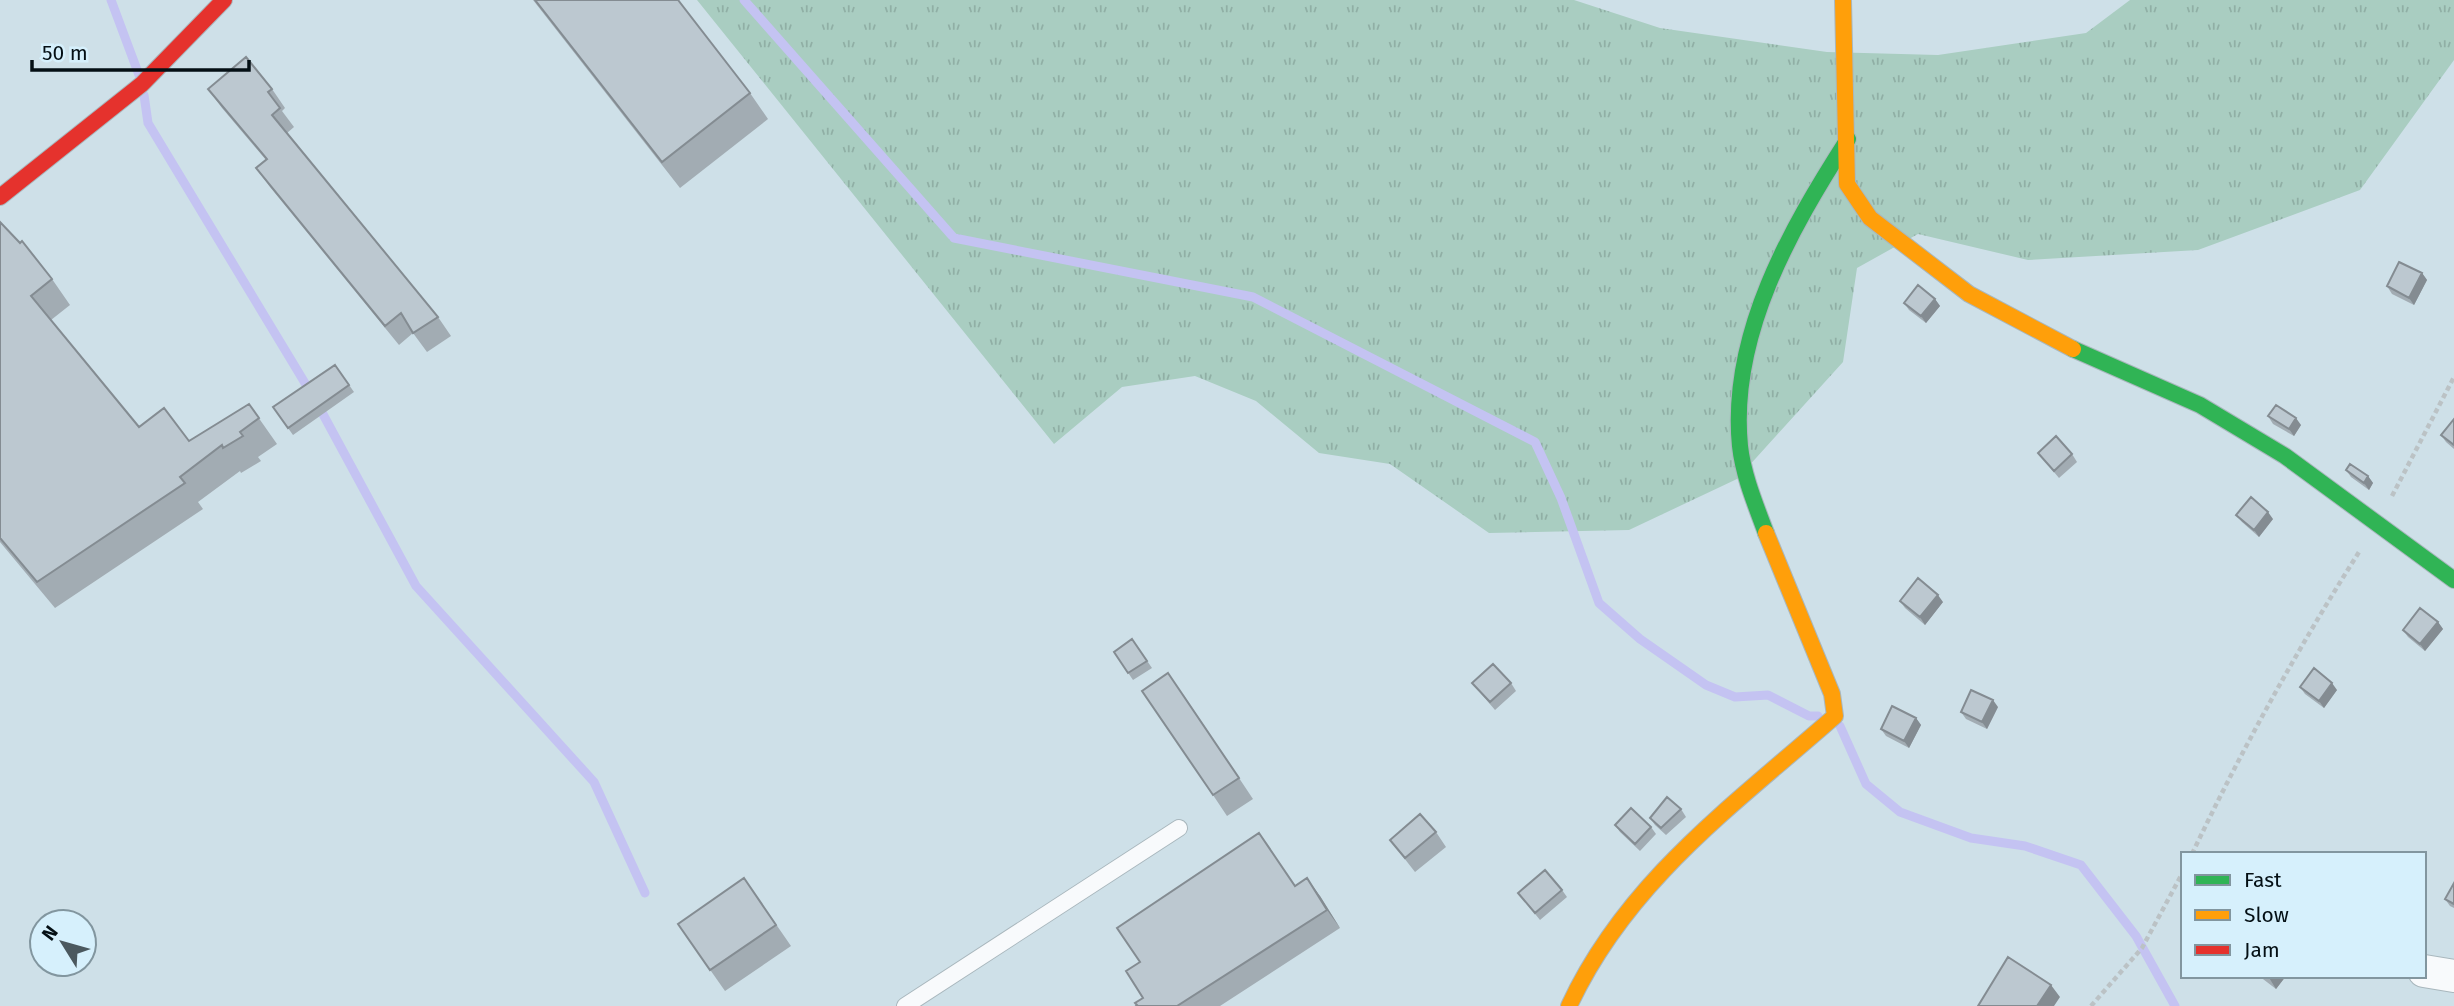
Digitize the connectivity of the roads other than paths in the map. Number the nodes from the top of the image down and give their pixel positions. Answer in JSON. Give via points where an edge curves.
{"nodes":[{"id":1,"x":223,"y":0,"type":"edge"},
{"id":2,"x":1843,"y":0,"type":"edge"},
{"id":3,"x":1848,"y":139,"type":"junction"},
{"id":4,"x":0,"y":197,"type":"edge"},
{"id":5,"x":2454,"y":580,"type":"edge"},
{"id":6,"x":1179,"y":828,"type":"dead end"},
{"id":7,"x":2426,"y":971,"type":"edge"},
{"id":8,"x":2454,"y":976,"type":"edge"},
{"id":9,"x":905,"y":1006,"type":"edge"},
{"id":10,"x":1569,"y":1006,"type":"edge"}],
"edges":[{"from":1,"to":4,"type":"street","via":[[142,83]]},
{"from":2,"to":3,"type":"street"},
{"from":3,"to":5,"type":"street","via":[[1847,184],[1870,218],[1908,249],[1969,293],[2087,356],[2200,405],[2285,456]]},
{"from":3,"to":10,"type":"street","via":[[1803,209],[1773,273],[1751,340],[1739,404],[1740,448],[1754,502],[1832,694],[1835,716],[1716,818],[1634,901],[1604,936],[1579,977]]},
{"from":6,"to":9,"type":"lane"},
{"from":7,"to":8,"type":"street"}]}
